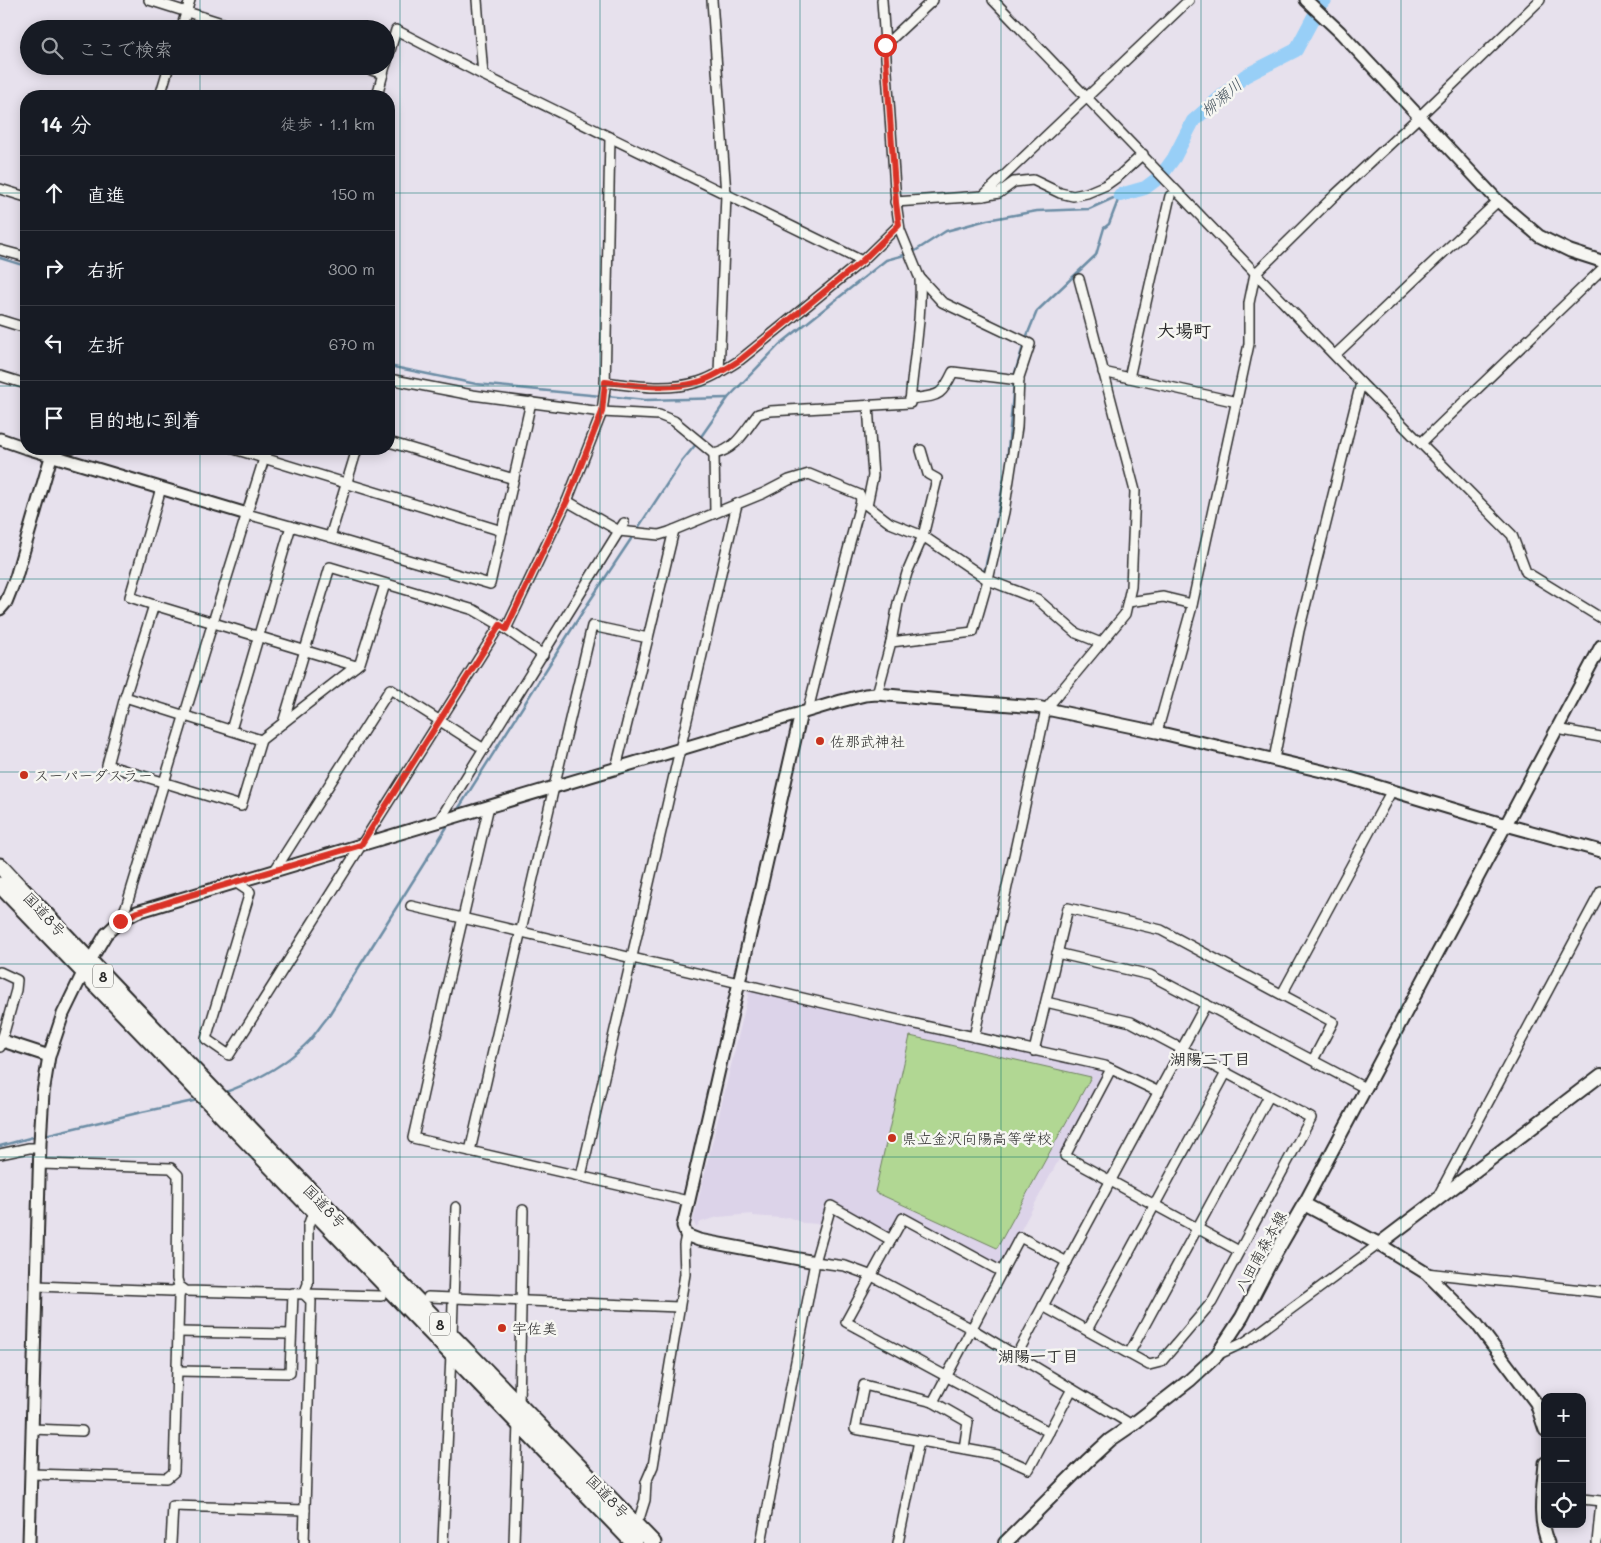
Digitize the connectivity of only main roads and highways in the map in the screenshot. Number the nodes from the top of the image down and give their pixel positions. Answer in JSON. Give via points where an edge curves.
{"nodes":[{"id":1,"x":0,"y":866,"type":"edge"},
{"id":2,"x":0,"y":885,"type":"edge"},
{"id":3,"x":87,"y":966,"type":"junction"},
{"id":4,"x":1601,"y":1075,"type":"edge"},
{"id":5,"x":222,"y":1108,"type":"junction"},
{"id":6,"x":634,"y":1543,"type":"edge"},
{"id":7,"x":653,"y":1543,"type":"edge"},
{"id":8,"x":1005,"y":1543,"type":"edge"}],
"edges":[{"from":1,"to":3,"type":"highway","name":"国道8号","number":"8"},
{"from":2,"to":3,"type":"highway","name":"国道8号","number":"8"},
{"from":3,"to":5,"type":"highway","name":"国道8号","number":"8"},
{"from":4,"to":8,"type":"main road","name":"八田南森本線","via":[[1379,1244],[1304,1204],[1242,1317],[1216,1355],[1190,1380],[1087,1460]]},
{"from":5,"to":6,"type":"highway","name":"国道8号","number":"8","via":[[313,1212]]},
{"from":5,"to":7,"type":"highway","name":"国道8号","number":"8","via":[[452,1336]]}]}
